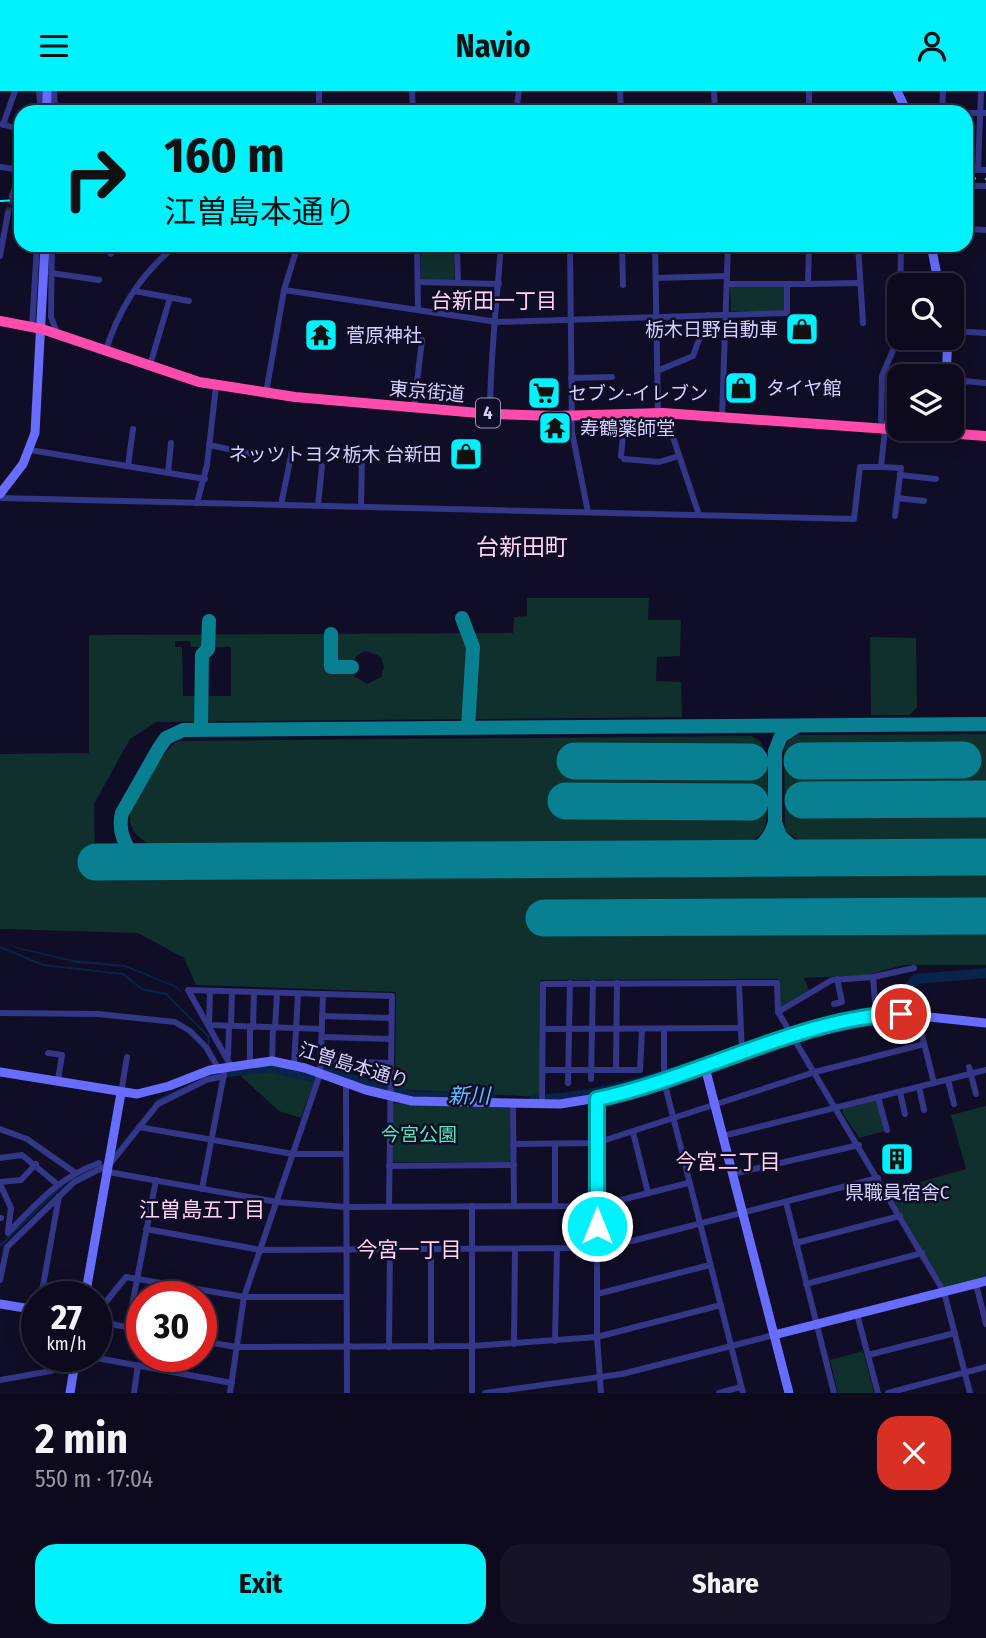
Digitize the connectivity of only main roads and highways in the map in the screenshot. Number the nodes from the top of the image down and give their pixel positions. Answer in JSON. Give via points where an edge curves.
{"nodes":[{"id":1,"x":0,"y":321,"type":"edge"},
{"id":2,"x":887,"y":429,"type":"edge"},
{"id":3,"x":964,"y":433,"type":"edge"},
{"id":4,"x":986,"y":436,"type":"edge"}],
"edges":[{"from":1,"to":2,"type":"highway","name":"東京街道","number":"4","via":[[57,334],[216,386],[266,393],[490,414],[664,413]]},
{"from":3,"to":4,"type":"highway","name":"東京街道","number":"4"}]}
